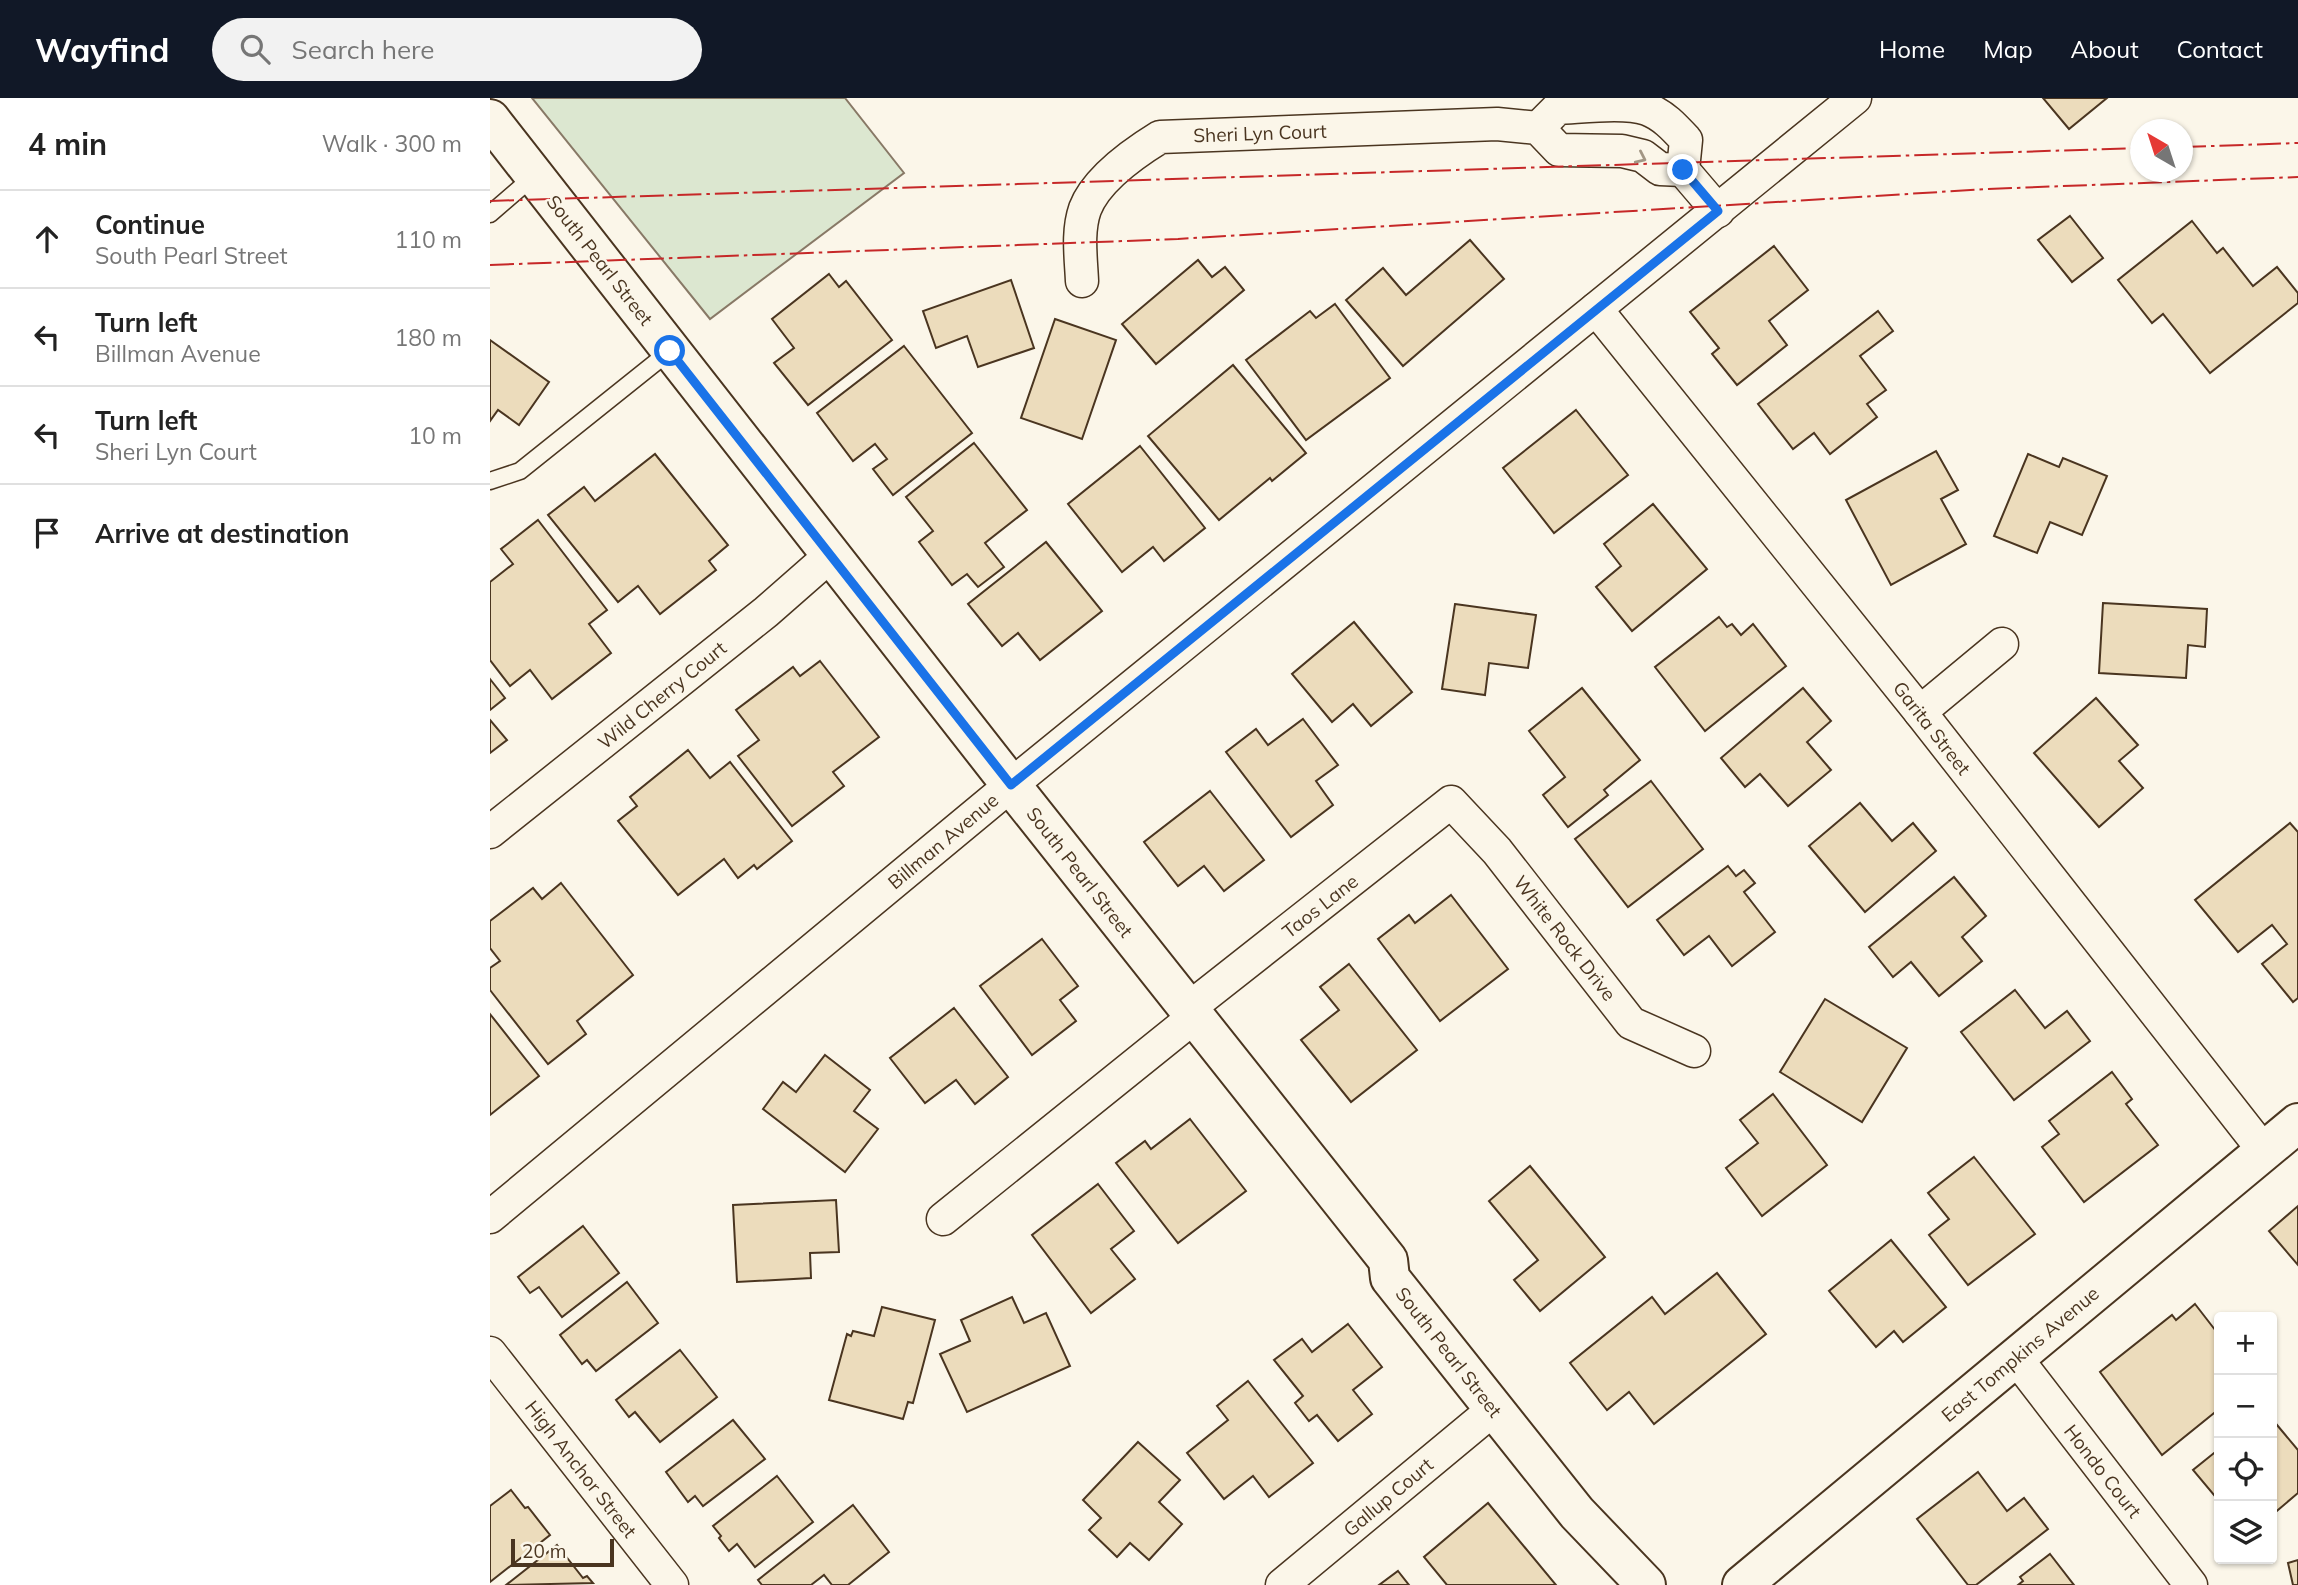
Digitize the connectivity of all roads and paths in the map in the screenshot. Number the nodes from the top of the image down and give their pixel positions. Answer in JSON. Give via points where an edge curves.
{"nodes":[{"id":1,"x":1855,"y":98,"type":"edge"},
{"id":2,"x":1497,"y":111,"type":"edge"},
{"id":3,"x":490,"y":119,"type":"edge"},
{"id":4,"x":1538,"y":128,"type":"junction"},
{"id":5,"x":1683,"y":170,"type":"junction"},
{"id":6,"x":534,"y":176,"type":"junction"},
{"id":7,"x":1718,"y":211,"type":"junction"},
{"id":8,"x":490,"y":214,"type":"edge"},
{"id":9,"x":1082,"y":281,"type":"dead end"},
{"id":10,"x":1595,"y":309,"type":"junction"},
{"id":11,"x":670,"y":351,"type":"junction"},
{"id":12,"x":490,"y":481,"type":"edge"},
{"id":13,"x":831,"y":555,"type":"junction"},
{"id":14,"x":2002,"y":644,"type":"dead end"},
{"id":15,"x":1920,"y":712,"type":"junction"},
{"id":16,"x":1011,"y":785,"type":"junction"},
{"id":17,"x":1451,"y":802,"type":"joint"},
{"id":18,"x":490,"y":832,"type":"edge"},
{"id":19,"x":1191,"y":1013,"type":"junction"},
{"id":20,"x":1694,"y":1051,"type":"dead end"},
{"id":21,"x":2298,"y":1123,"type":"edge"},
{"id":22,"x":2264,"y":1151,"type":"junction"},
{"id":23,"x":490,"y":1217,"type":"edge"},
{"id":24,"x":943,"y":1219,"type":"dead end"},
{"id":25,"x":490,"y":1353,"type":"edge"},
{"id":26,"x":2016,"y":1358,"type":"junction"},
{"id":27,"x":1494,"y":1409,"type":"junction"},
{"id":28,"x":672,"y":1585,"type":"edge"},
{"id":29,"x":1282,"y":1585,"type":"edge"},
{"id":30,"x":1646,"y":1585,"type":"edge"},
{"id":31,"x":1742,"y":1585,"type":"edge"},
{"id":32,"x":2191,"y":1585,"type":"edge"}],
"edges":[{"from":1,"to":7,"type":"street","name":"Billman Avenue"},
{"from":2,"to":4,"type":"street","name":"Sheri Lyn Court"},
{"from":2,"to":9,"type":"street","name":"Sheri Lyn Court","via":[[1160,138],[1104,180],[1085,208],[1080,236]]},
{"from":3,"to":6,"type":"street","name":"South Pearl Street"},
{"from":4,"to":5,"type":"street","one_way":true,"via":[[1559,150],[1622,151],[1643,156],[1660,169]]},
{"from":4,"to":5,"type":"street","via":[[1558,108],[1646,108],[1686,140]]},
{"from":5,"to":7,"type":"street"},
{"from":6,"to":8,"type":"lane"},
{"from":6,"to":11,"type":"street","name":"South Pearl Street"},
{"from":7,"to":10,"type":"street","name":"Billman Avenue"},
{"from":10,"to":15,"type":"street","name":"Garita Street"},
{"from":10,"to":16,"type":"street","name":"Billman Avenue"},
{"from":11,"to":12,"type":"lane","via":[[520,471]]},
{"from":11,"to":13,"type":"street","name":"South Pearl Street"},
{"from":13,"to":16,"type":"street","name":"South Pearl Street"},
{"from":13,"to":18,"type":"street","name":"Wild Cherry Court"},
{"from":14,"to":15,"type":"street"},
{"from":15,"to":22,"type":"street","name":"Garita Street"},
{"from":16,"to":19,"type":"street","name":"South Pearl Street"},
{"from":16,"to":23,"type":"street","name":"Billman Avenue"},
{"from":17,"to":19,"type":"street","name":"Taos Lane"},
{"from":17,"to":20,"type":"street","name":"White Rock Drive","via":[[1497,851],[1631,1023]]},
{"from":19,"to":24,"type":"street","name":"Taos Lane"},
{"from":19,"to":27,"type":"street","name":"South Pearl Street","via":[[1388,1260],[1390,1278]]},
{"from":21,"to":22,"type":"street","name":"East Tompkins Avenue"},
{"from":22,"to":26,"type":"street","name":"East Tompkins Avenue"},
{"from":25,"to":28,"type":"street","name":"High Anchor Street"},
{"from":26,"to":31,"type":"street","name":"East Tompkins Avenue"},
{"from":26,"to":32,"type":"street","name":"Hondo Court"},
{"from":27,"to":29,"type":"street","name":"Gallup Court"},
{"from":27,"to":30,"type":"street","name":"South Pearl Street","via":[[1577,1513]]}]}
